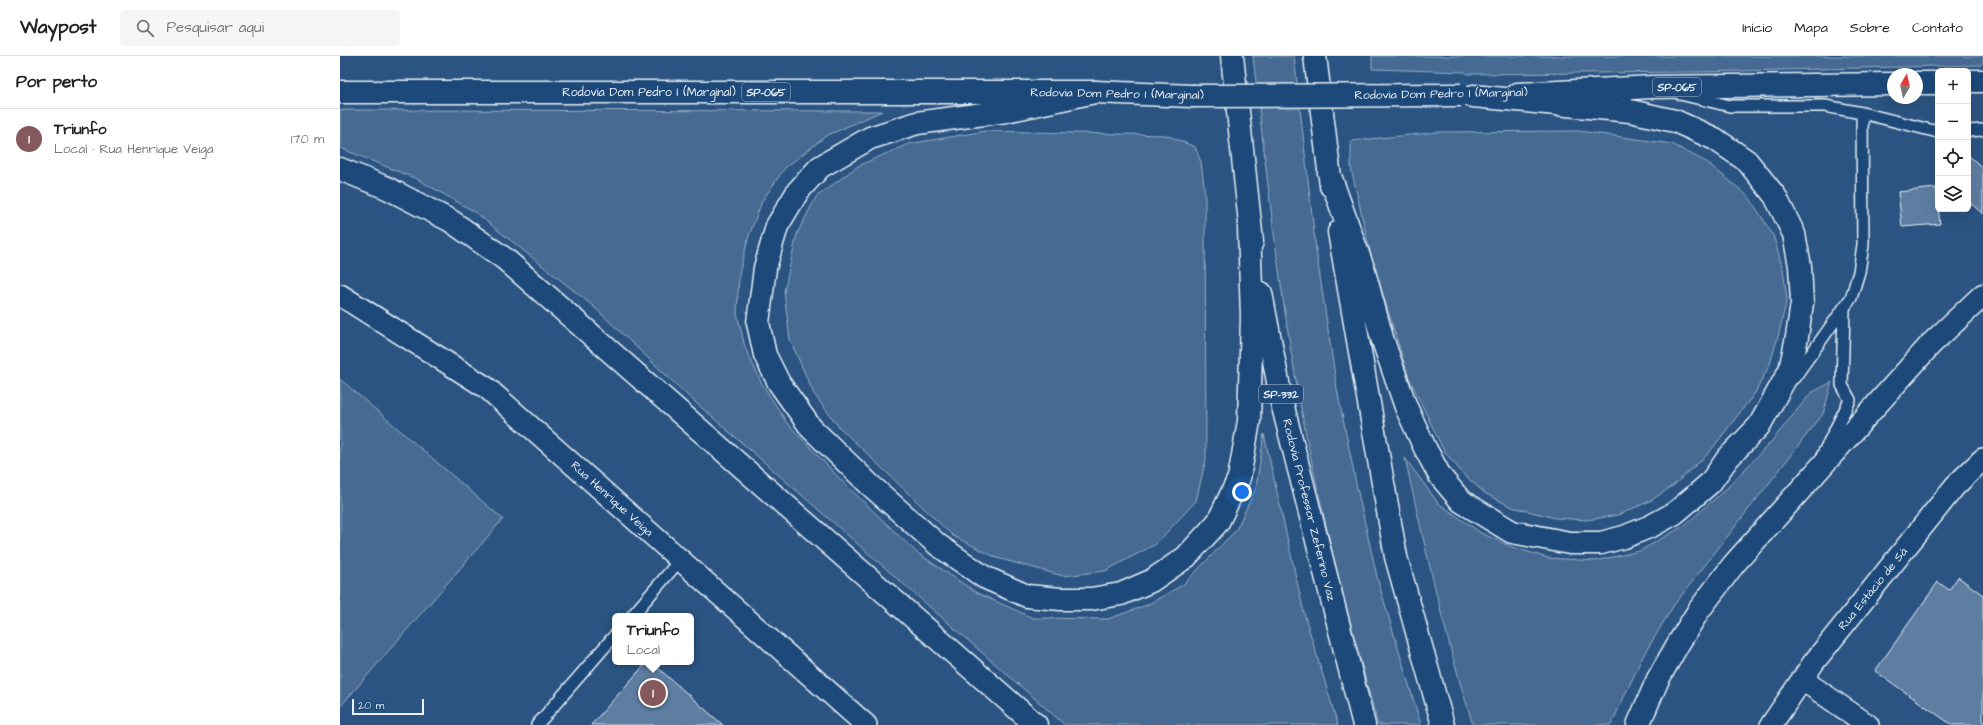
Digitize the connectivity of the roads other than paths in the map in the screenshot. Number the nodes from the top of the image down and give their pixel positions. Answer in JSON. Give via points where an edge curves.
{"nodes":[{"id":1,"x":1232,"y":56,"type":"edge"},
{"id":2,"x":1316,"y":56,"type":"edge"},
{"id":3,"x":1971,"y":81,"type":"edge"},
{"id":4,"x":1983,"y":81,"type":"edge"},
{"id":5,"x":1935,"y":82,"type":"edge"},
{"id":6,"x":1923,"y":83,"type":"edge"},
{"id":7,"x":1887,"y":84,"type":"edge"},
{"id":8,"x":1652,"y":87,"type":"junction"},
{"id":9,"x":340,"y":92,"type":"edge"},
{"id":10,"x":1095,"y":92,"type":"junction"},
{"id":11,"x":1467,"y":96,"type":"junction"},
{"id":12,"x":1862,"y":113,"type":"junction"},
{"id":13,"x":1983,"y":130,"type":"edge"},
{"id":14,"x":1935,"y":131,"type":"edge"},
{"id":15,"x":1971,"y":131,"type":"edge"},
{"id":16,"x":340,"y":170,"type":"edge"},
{"id":17,"x":1328,"y":173,"type":"junction"},
{"id":18,"x":1249,"y":228,"type":"junction"},
{"id":19,"x":340,"y":295,"type":"edge"},
{"id":20,"x":1983,"y":295,"type":"edge"},
{"id":21,"x":1844,"y":310,"type":"junction"},
{"id":22,"x":1758,"y":426,"type":"junction"},
{"id":23,"x":1983,"y":459,"type":"edge"},
{"id":24,"x":1809,"y":480,"type":"junction"},
{"id":25,"x":680,"y":560,"type":"junction"},
{"id":26,"x":635,"y":613,"type":"edge"},
{"id":27,"x":612,"y":639,"type":"edge"},
{"id":28,"x":1803,"y":680,"type":"junction"},
{"id":29,"x":537,"y":725,"type":"edge"},
{"id":30,"x":866,"y":725,"type":"edge"},
{"id":31,"x":1036,"y":725,"type":"edge"},
{"id":32,"x":1364,"y":725,"type":"edge"},
{"id":33,"x":1443,"y":725,"type":"edge"},
{"id":34,"x":1638,"y":725,"type":"edge"},
{"id":35,"x":1771,"y":725,"type":"edge"},
{"id":36,"x":1868,"y":725,"type":"edge"}],
"edges":[{"from":1,"to":18,"type":"highway","name":"Rodovia Professor Zeferino Vaz","number":"SP-332"},
{"from":2,"to":17,"type":"highway"},
{"from":3,"to":4,"type":"highway"},
{"from":5,"to":6,"type":"highway"},
{"from":7,"to":8,"type":"highway","name":"Rodovia Dom Pedro I (Marginal)","number":"SP-065"},
{"from":8,"to":11,"type":"highway","name":"Rodovia Dom Pedro I (Marginal)","number":"SP-065"},
{"from":8,"to":12,"type":"lane","via":[[1730,106],[1825,106]]},
{"from":9,"to":10,"type":"highway","name":"Rodovia Dom Pedro I (Marginal)","number":"SP-065"},
{"from":10,"to":11,"type":"highway","name":"Rodovia Dom Pedro I (Marginal)","number":"SP-065","bridge":true,"via":[[1192,96]]},
{"from":10,"to":18,"type":"highway","via":[[1006,111],[917,122],[870,138],[820,167],[798,191],[777,226],[765,268],[758,323],[765,355],[779,383],[811,428],[869,484],[938,544],[984,577],[1027,596],[1092,599],[1121,594],[1151,581],[1186,557],[1218,522],[1239,478],[1249,421],[1252,317]]},
{"from":11,"to":22,"type":"highway","via":[[1630,111],[1675,121],[1715,139],[1747,161],[1775,196],[1794,234],[1800,266],[1802,303],[1790,370]]},
{"from":12,"to":14,"type":"lane"},
{"from":12,"to":21,"type":"lane","via":[[1863,245],[1859,272],[1851,298]]},
{"from":13,"to":15,"type":"lane"},
{"from":16,"to":31,"type":"highway","via":[[387,188],[451,221],[505,259]]},
{"from":17,"to":22,"type":"highway","via":[[1363,268],[1382,338],[1406,408],[1424,448],[1440,476],[1461,501],[1512,532],[1570,543],[1601,543],[1651,526],[1675,512],[1710,483],[1728,458]]},
{"from":17,"to":33,"type":"highway","via":[[1396,557]]},
{"from":18,"to":32,"type":"highway","name":"Rodovia Professor Zeferino Vaz","number":"SP-332","via":[[1282,403]]},
{"from":19,"to":25,"type":"street","name":"Rua Henrique Veiga","via":[[487,388]]},
{"from":20,"to":24,"type":"highway","via":[[1931,344]]},
{"from":21,"to":22,"type":"lane"},
{"from":21,"to":24,"type":"lane","via":[[1842,385],[1850,400]]},
{"from":23,"to":28,"type":"street","name":"Rua Estácio de Sá","via":[[1955,486],[1814,662]]},
{"from":24,"to":34,"type":"highway","via":[[1734,564],[1699,610],[1658,679]]},
{"from":25,"to":26,"type":"lane"},
{"from":25,"to":30,"type":"street","name":"Rua Henrique Veiga"},
{"from":27,"to":29,"type":"lane"},
{"from":28,"to":35,"type":"street","name":"Rua Estácio de Sá"},
{"from":28,"to":36,"type":"street"}]}
